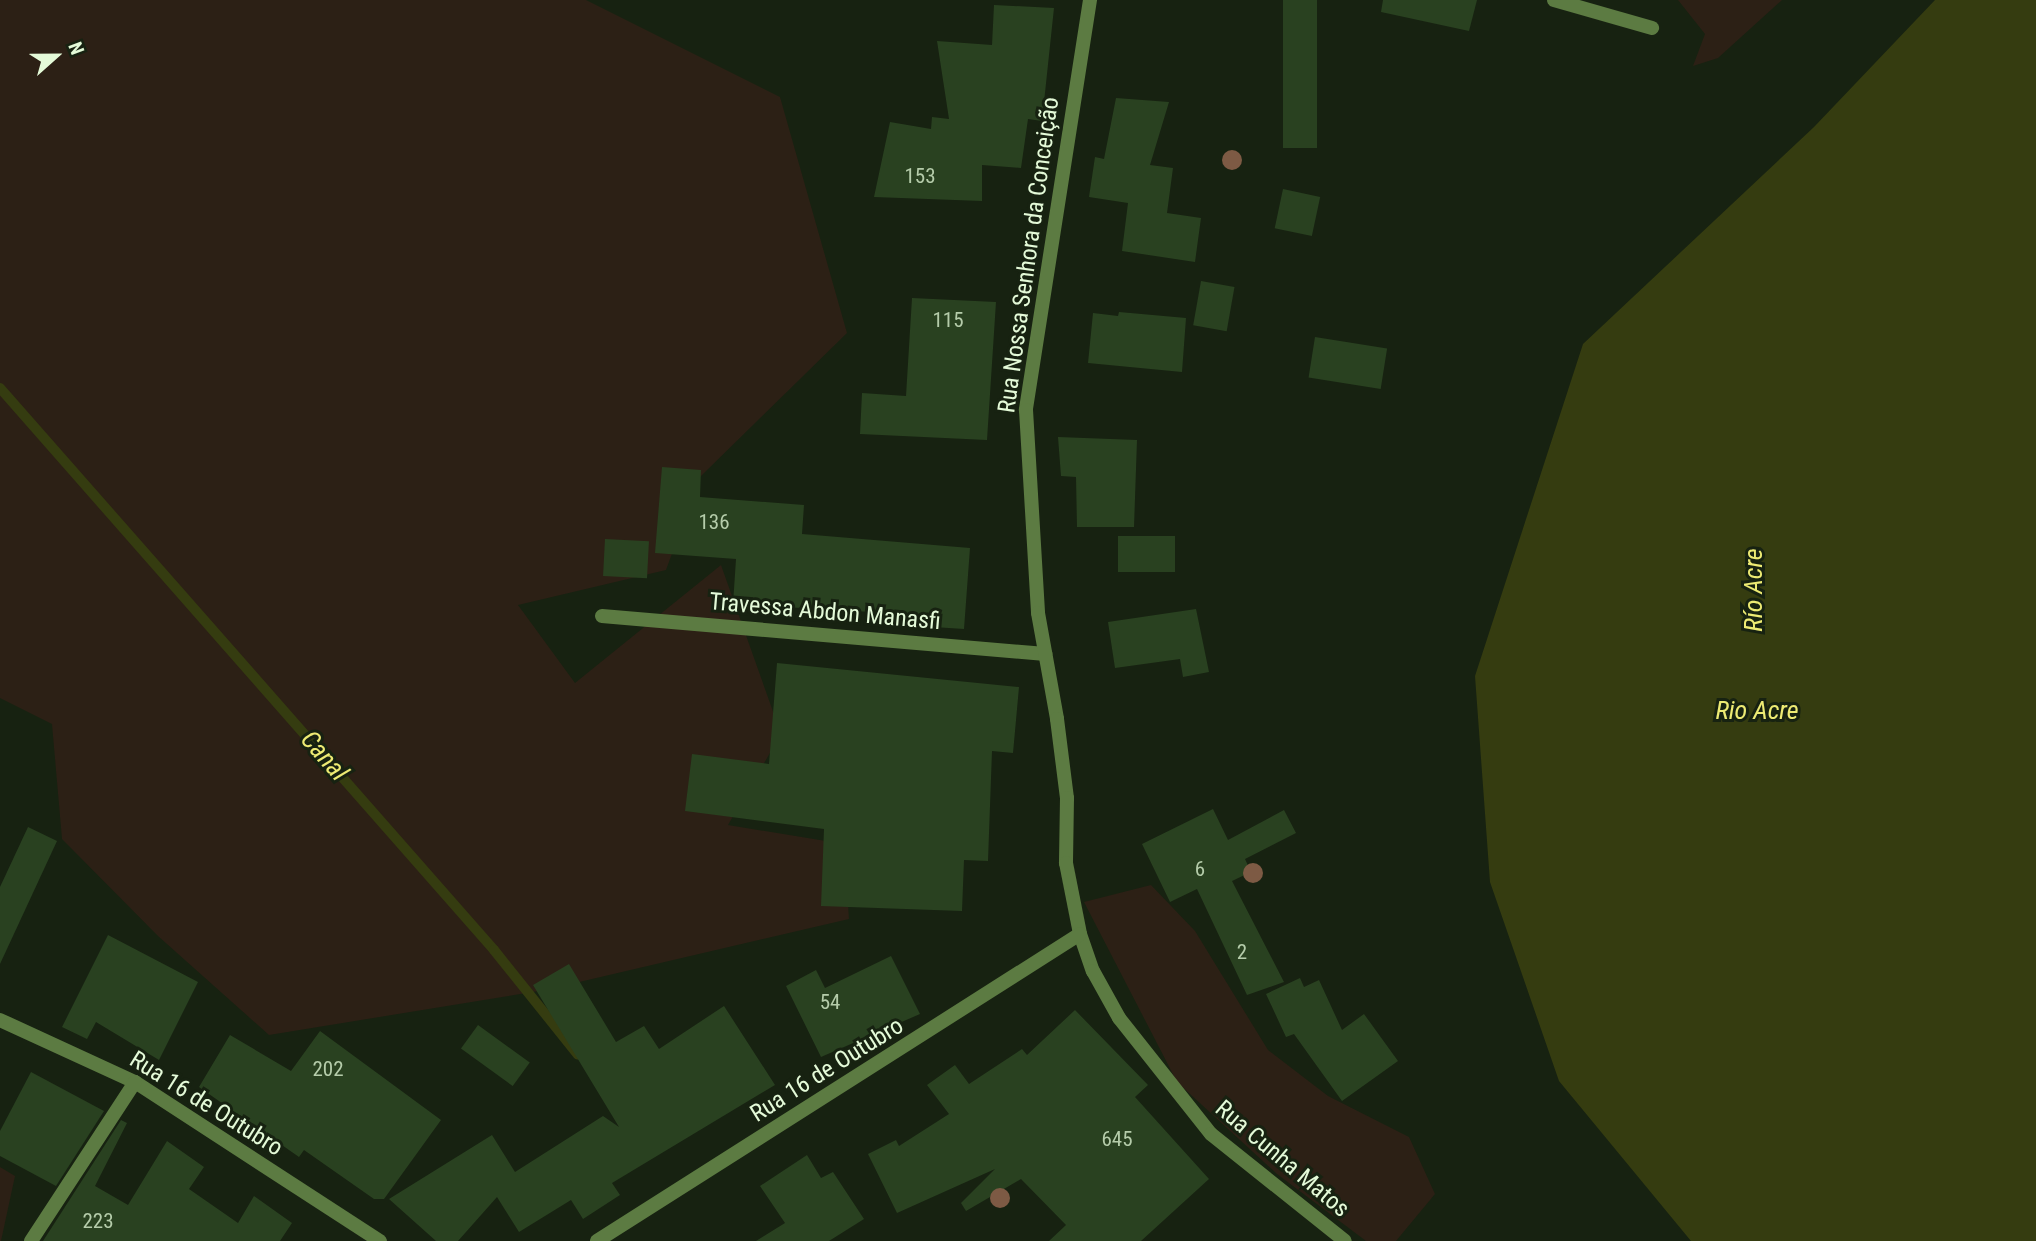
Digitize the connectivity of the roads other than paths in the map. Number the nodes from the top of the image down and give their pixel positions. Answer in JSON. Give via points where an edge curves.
{"nodes":[{"id":1,"x":1090,"y":0,"type":"edge"},
{"id":2,"x":1554,"y":0,"type":"edge"},
{"id":3,"x":1652,"y":28,"type":"dead end"},
{"id":4,"x":602,"y":616,"type":"dead end"},
{"id":5,"x":1045,"y":654,"type":"junction"},
{"id":6,"x":1080,"y":934,"type":"junction"},
{"id":7,"x":0,"y":1020,"type":"edge"},
{"id":8,"x":135,"y":1082,"type":"junction"},
{"id":9,"x":31,"y":1241,"type":"edge"},
{"id":10,"x":380,"y":1241,"type":"edge"},
{"id":11,"x":597,"y":1241,"type":"edge"},
{"id":12,"x":1345,"y":1241,"type":"edge"}],
"edges":[{"from":1,"to":5,"type":"street","name":"Rua Nossa Senhora da Conceição","via":[[1026,410],[1031,533]]},
{"from":2,"to":3,"type":"street"},
{"from":4,"to":5,"type":"street","name":"Travessa Abdon Manasfi"},
{"from":5,"to":6,"type":"street","name":"Rua Nossa Senhora da Conceição","via":[[1067,798],[1066,863]]},
{"from":6,"to":11,"type":"street","name":"Rua 16 de Outubro"},
{"from":6,"to":12,"type":"street","name":"Rua Cunha Matos","via":[[1093,971],[1119,1018],[1211,1133]]},
{"from":7,"to":8,"type":"street","name":"Rua 16 de Outubro"},
{"from":8,"to":9,"type":"street"},
{"from":8,"to":10,"type":"street","name":"Rua 16 de Outubro"}]}
